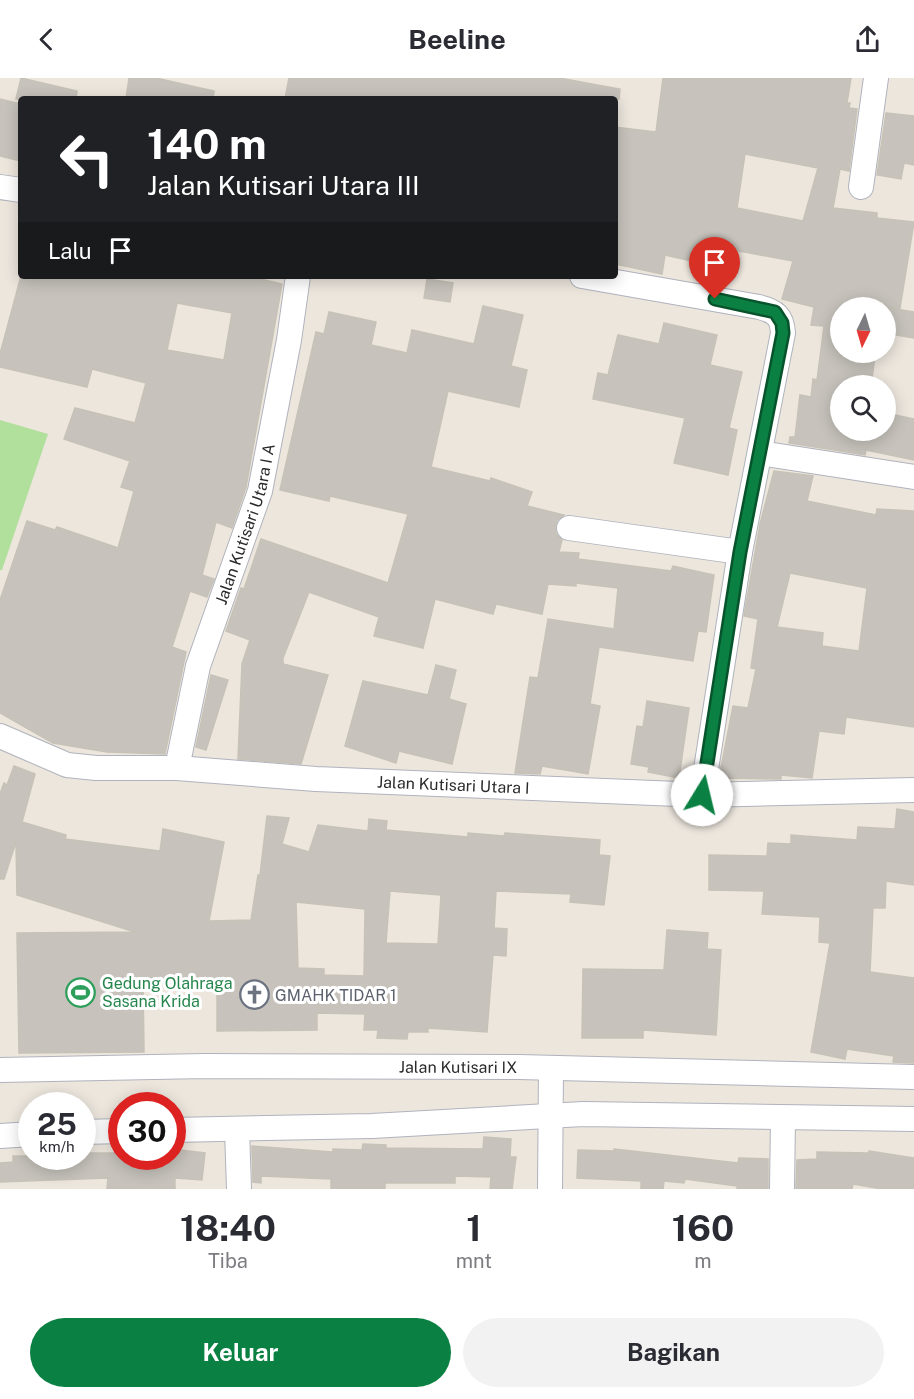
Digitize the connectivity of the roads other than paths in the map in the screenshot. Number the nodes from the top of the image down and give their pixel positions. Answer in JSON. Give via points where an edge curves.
{"nodes":[{"id":1,"x":876,"y":78,"type":"edge"},
{"id":2,"x":0,"y":187,"type":"edge"},
{"id":3,"x":861,"y":187,"type":"dead end"},
{"id":4,"x":18,"y":190,"type":"edge"},
{"id":5,"x":298,"y":279,"type":"edge"},
{"id":6,"x":599,"y":279,"type":"edge"},
{"id":7,"x":760,"y":453,"type":"junction"},
{"id":8,"x":914,"y":477,"type":"edge"},
{"id":9,"x":569,"y":528,"type":"dead end"},
{"id":10,"x":740,"y":552,"type":"junction"},
{"id":11,"x":0,"y":736,"type":"edge"},
{"id":12,"x":177,"y":768,"type":"junction"},
{"id":13,"x":914,"y":790,"type":"edge"},
{"id":14,"x":702,"y":795,"type":"junction"},
{"id":15,"x":0,"y":1070,"type":"edge"},
{"id":16,"x":914,"y":1077,"type":"edge"},
{"id":17,"x":551,"y":1095,"type":"junction"},
{"id":18,"x":783,"y":1118,"type":"junction"},
{"id":19,"x":914,"y":1119,"type":"edge"},
{"id":20,"x":237,"y":1129,"type":"junction"},
{"id":21,"x":186,"y":1130,"type":"edge"},
{"id":22,"x":18,"y":1135,"type":"edge"},
{"id":23,"x":0,"y":1136,"type":"edge"},
{"id":24,"x":239,"y":1189,"type":"edge"},
{"id":25,"x":550,"y":1189,"type":"edge"},
{"id":26,"x":782,"y":1189,"type":"edge"}],
"edges":[{"from":1,"to":3,"type":"street"},
{"from":2,"to":4,"type":"street"},
{"from":5,"to":12,"type":"street","name":"Jalan Kutisari Utara I A","via":[[260,491],[198,666]]},
{"from":6,"to":7,"type":"street","via":[[775,312],[783,333]]},
{"from":7,"to":8,"type":"street"},
{"from":7,"to":10,"type":"street"},
{"from":9,"to":10,"type":"street"},
{"from":10,"to":14,"type":"street"},
{"from":11,"to":12,"type":"street","name":"Jalan Kutisari Utara I","via":[[68,765]]},
{"from":12,"to":14,"type":"street","name":"Jalan Kutisari Utara I","via":[[316,779]]},
{"from":13,"to":14,"type":"street","name":"Jalan Kutisari Utara I"},
{"from":15,"to":17,"type":"street","name":"Jalan Kutisari IX","via":[[206,1066]]},
{"from":16,"to":17,"type":"street","name":"Jalan Kutisari IX"},
{"from":17,"to":18,"type":"street","name":"Jalan Kutisari IX","via":[[583,1114]]},
{"from":17,"to":20,"type":"street","name":"Jalan Kutisari IX","via":[[372,1126]]},
{"from":17,"to":25,"type":"street"},
{"from":18,"to":19,"type":"street","name":"Jalan Kutisari IX"},
{"from":18,"to":26,"type":"street"},
{"from":20,"to":21,"type":"street","name":"Jalan Kutisari IX"},
{"from":20,"to":24,"type":"street"},
{"from":22,"to":23,"type":"street"}]}
